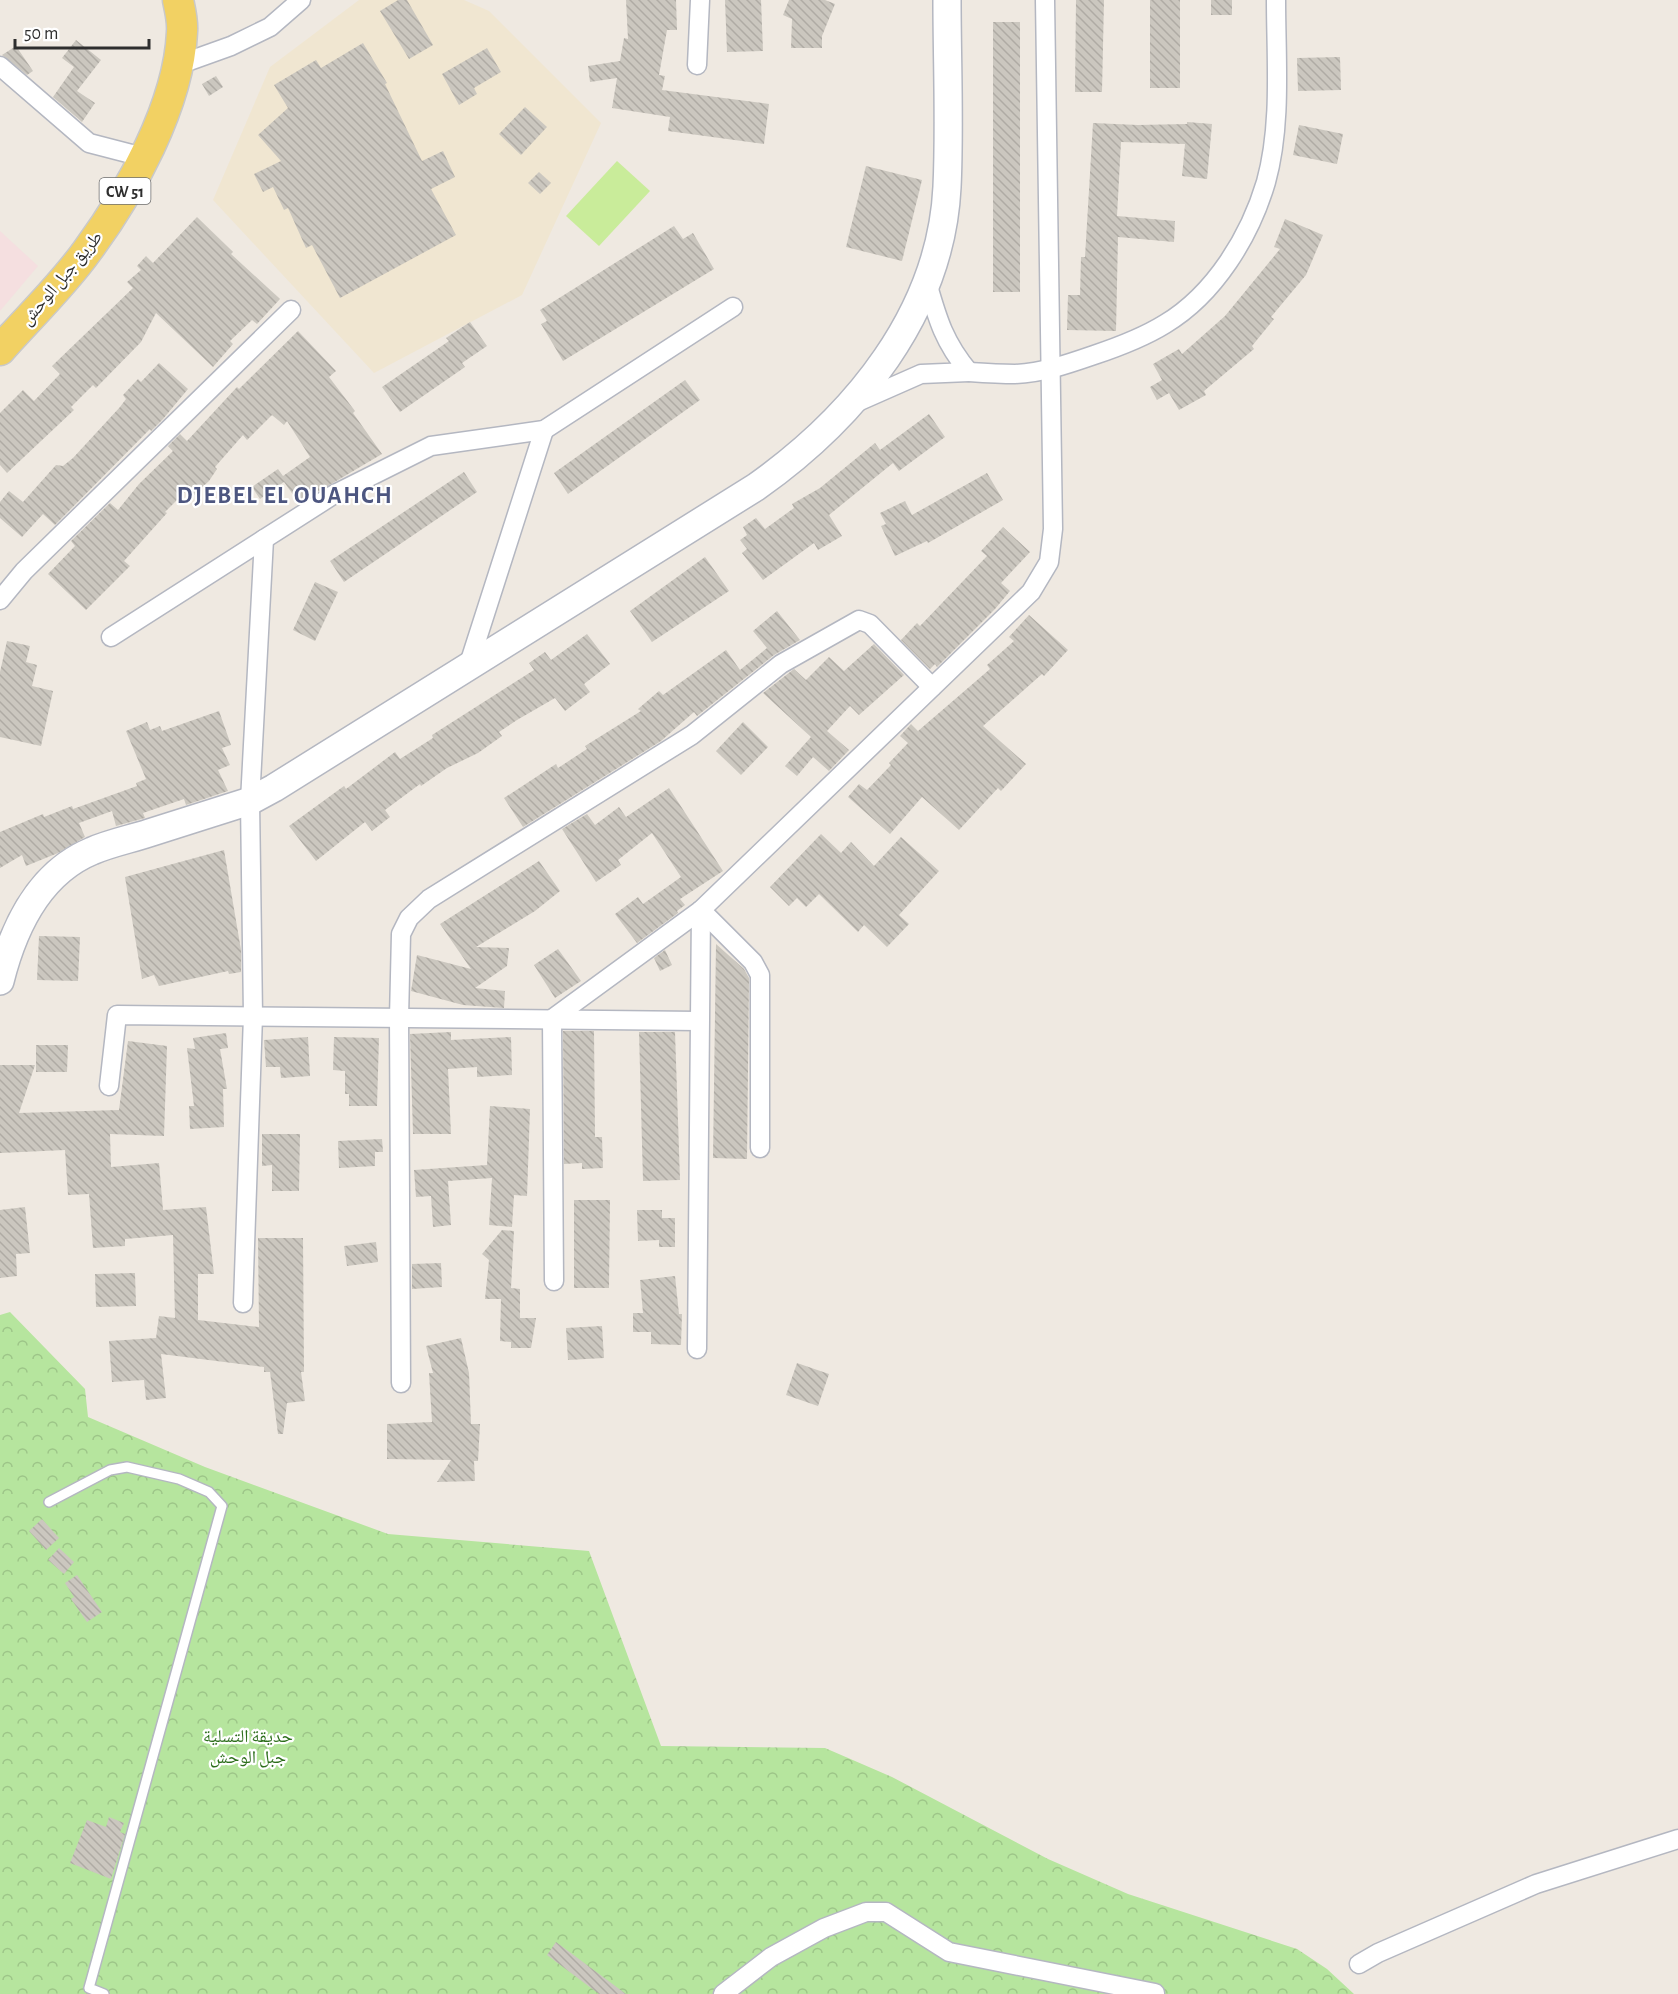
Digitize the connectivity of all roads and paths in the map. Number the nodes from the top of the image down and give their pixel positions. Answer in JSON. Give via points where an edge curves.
{"nodes":[{"id":1,"x":178,"y":0,"type":"edge"},
{"id":2,"x":302,"y":0,"type":"edge"},
{"id":3,"x":700,"y":0,"type":"edge"},
{"id":4,"x":947,"y":0,"type":"edge"},
{"id":5,"x":1045,"y":0,"type":"edge"},
{"id":6,"x":1276,"y":0,"type":"edge"},
{"id":7,"x":178,"y":65,"type":"junction"},
{"id":8,"x":697,"y":65,"type":"dead end"},
{"id":9,"x":0,"y":66,"type":"edge"},
{"id":10,"x":143,"y":157,"type":"junction"},
{"id":11,"x":926,"y":279,"type":"junction"},
{"id":12,"x":733,"y":307,"type":"dead end"},
{"id":13,"x":291,"y":310,"type":"dead end"},
{"id":14,"x":0,"y":350,"type":"edge"},
{"id":15,"x":1052,"y":369,"type":"junction"},
{"id":16,"x":969,"y":372,"type":"junction"},
{"id":17,"x":849,"y":406,"type":"junction"},
{"id":18,"x":544,"y":430,"type":"junction"},
{"id":19,"x":264,"y":539,"type":"junction"},
{"id":20,"x":0,"y":600,"type":"edge"},
{"id":21,"x":111,"y":637,"type":"dead end"},
{"id":22,"x":468,"y":667,"type":"junction"},
{"id":23,"x":932,"y":687,"type":"junction"},
{"id":24,"x":250,"y":801,"type":"junction"},
{"id":25,"x":700,"y":910,"type":"junction"},
{"id":26,"x":5,"y":935,"type":"edge"},
{"id":27,"x":0,"y":981,"type":"edge"},
{"id":28,"x":253,"y":1016,"type":"junction"},
{"id":29,"x":399,"y":1018,"type":"junction"},
{"id":30,"x":552,"y":1019,"type":"junction"},
{"id":31,"x":699,"y":1021,"type":"junction"},
{"id":32,"x":109,"y":1086,"type":"dead end"},
{"id":33,"x":760,"y":1148,"type":"dead end"},
{"id":34,"x":554,"y":1281,"type":"dead end"},
{"id":35,"x":243,"y":1303,"type":"dead end"},
{"id":36,"x":697,"y":1349,"type":"dead end"},
{"id":37,"x":401,"y":1383,"type":"dead end"},
{"id":38,"x":49,"y":1502,"type":"dead end"},
{"id":39,"x":1678,"y":1839,"type":"edge"},
{"id":40,"x":1359,"y":1964,"type":"dead end"},
{"id":41,"x":1155,"y":1993,"type":"edge"},
{"id":42,"x":104,"y":1994,"type":"edge"},
{"id":43,"x":723,"y":1994,"type":"edge"}],
"edges":[{"from":1,"to":7,"type":"main road","name":"طريق جبل الوحش","number":"CW 51","via":[[182,30]]},
{"from":2,"to":7,"type":"street","via":[[270,27]]},
{"from":3,"to":8,"type":"street"},
{"from":4,"to":11,"type":"street","via":[[947,188],[938,246]]},
{"from":5,"to":15,"type":"street"},
{"from":6,"to":15,"type":"street","via":[[1274,133],[1254,219],[1199,297],[1165,324],[1116,347]]},
{"from":7,"to":10,"type":"main road","name":"طريق جبل الوحش","number":"CW 51"},
{"from":9,"to":10,"type":"street","via":[[89,143]]},
{"from":10,"to":14,"type":"main road","name":"طريق جبل الوحش","number":"CW 51","via":[[117,207],[86,253]]},
{"from":11,"to":16,"type":"street","via":[[939,326],[950,349]]},
{"from":11,"to":17,"type":"street","via":[[899,340]]},
{"from":12,"to":18,"type":"street"},
{"from":13,"to":20,"type":"street","via":[[24,571]]},
{"from":15,"to":16,"type":"street","via":[[1016,374]]},
{"from":15,"to":23,"type":"street","via":[[1053,529],[1049,562],[1031,592]]},
{"from":16,"to":17,"type":"street","via":[[921,374]]},
{"from":17,"to":22,"type":"street","via":[[797,458]]},
{"from":18,"to":19,"type":"street","via":[[431,446],[333,495]]},
{"from":18,"to":22,"type":"street"},
{"from":19,"to":21,"type":"street"},
{"from":19,"to":24,"type":"street"},
{"from":22,"to":24,"type":"street"},
{"from":23,"to":25,"type":"street"},
{"from":23,"to":29,"type":"street","via":[[864,621],[781,664],[693,735],[429,899],[409,918],[401,934]]},
{"from":24,"to":26,"type":"street","via":[[91,851],[63,869]]},
{"from":24,"to":28,"type":"street"},
{"from":25,"to":30,"type":"street"},
{"from":25,"to":31,"type":"street"},
{"from":25,"to":33,"type":"street","via":[[753,962],[760,975]]},
{"from":26,"to":27,"type":"street"},
{"from":28,"to":29,"type":"street"},
{"from":28,"to":32,"type":"street","via":[[117,1015]]},
{"from":28,"to":35,"type":"street"},
{"from":29,"to":30,"type":"street"},
{"from":29,"to":37,"type":"street"},
{"from":30,"to":31,"type":"street"},
{"from":30,"to":34,"type":"street"},
{"from":31,"to":36,"type":"street"},
{"from":38,"to":42,"type":"lane","via":[[110,1470],[127,1467],[179,1479],[209,1492],[222,1506],[89,1988]]},
{"from":39,"to":40,"type":"street","via":[[1536,1884]]},
{"from":41,"to":43,"type":"street","via":[[949,1952],[886,1912],[866,1912],[824,1928],[771,1957]]}]}
